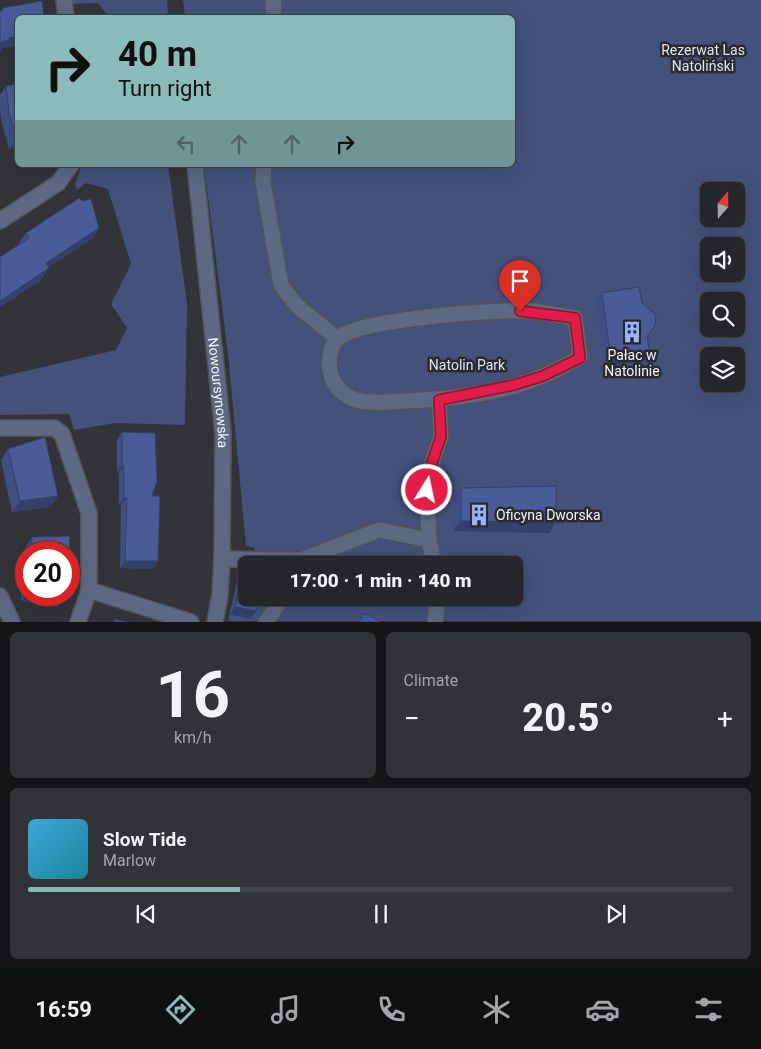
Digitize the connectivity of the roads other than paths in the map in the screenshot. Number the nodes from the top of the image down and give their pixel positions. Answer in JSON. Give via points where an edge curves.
{"nodes":[{"id":1,"x":64,"y":0,"type":"edge"},
{"id":2,"x":274,"y":0,"type":"edge"},
{"id":3,"x":66,"y":15,"type":"edge"},
{"id":4,"x":273,"y":15,"type":"edge"},
{"id":5,"x":70,"y":167,"type":"edge"},
{"id":6,"x":195,"y":167,"type":"edge"},
{"id":7,"x":264,"y":167,"type":"edge"},
{"id":8,"x":0,"y":220,"type":"edge"},
{"id":9,"x":338,"y":339,"type":"junction"},
{"id":10,"x":439,"y":400,"type":"junction"},
{"id":11,"x":0,"y":428,"type":"edge"},
{"id":12,"x":429,"y":540,"type":"junction"},
{"id":13,"x":315,"y":556,"type":"edge"},
{"id":14,"x":432,"y":556,"type":"edge"},
{"id":15,"x":222,"y":559,"type":"junction"},
{"id":16,"x":238,"y":560,"type":"edge"},
{"id":17,"x":89,"y":590,"type":"junction"},
{"id":18,"x":0,"y":596,"type":"edge"},
{"id":19,"x":277,"y":606,"type":"edge"},
{"id":20,"x":437,"y":606,"type":"edge"},
{"id":21,"x":12,"y":622,"type":"edge"},
{"id":22,"x":78,"y":622,"type":"edge"},
{"id":23,"x":192,"y":622,"type":"edge"},
{"id":24,"x":215,"y":622,"type":"edge"},
{"id":25,"x":266,"y":622,"type":"edge"},
{"id":26,"x":435,"y":622,"type":"edge"}],
"edges":[{"from":1,"to":3,"type":"street"},
{"from":2,"to":4,"type":"street"},
{"from":5,"to":8,"type":"street","via":[[58,183]]},
{"from":6,"to":15,"type":"street","name":"Nowoursynowska","via":[[223,433]]},
{"from":7,"to":9,"type":"street","via":[[263,182],[281,285],[297,306]]},
{"from":9,"to":10,"type":"street","via":[[328,364],[332,382],[340,392],[357,400]]},
{"from":9,"to":10,"type":"street","via":[[384,324],[467,312],[535,311],[575,318],[580,358],[543,376],[514,385]]},
{"from":10,"to":12,"type":"street","via":[[441,436],[427,490]]},
{"from":11,"to":17,"type":"street","via":[[54,428],[62,434],[89,513]]},
{"from":12,"to":13,"type":"street","via":[[379,530]]},
{"from":12,"to":14,"type":"street"},
{"from":15,"to":16,"type":"street"},
{"from":15,"to":24,"type":"street","name":"Nowoursynowska"},
{"from":17,"to":22,"type":"street"},
{"from":17,"to":23,"type":"street"},
{"from":18,"to":21,"type":"street"},
{"from":19,"to":25,"type":"street"},
{"from":20,"to":26,"type":"street"}]}
